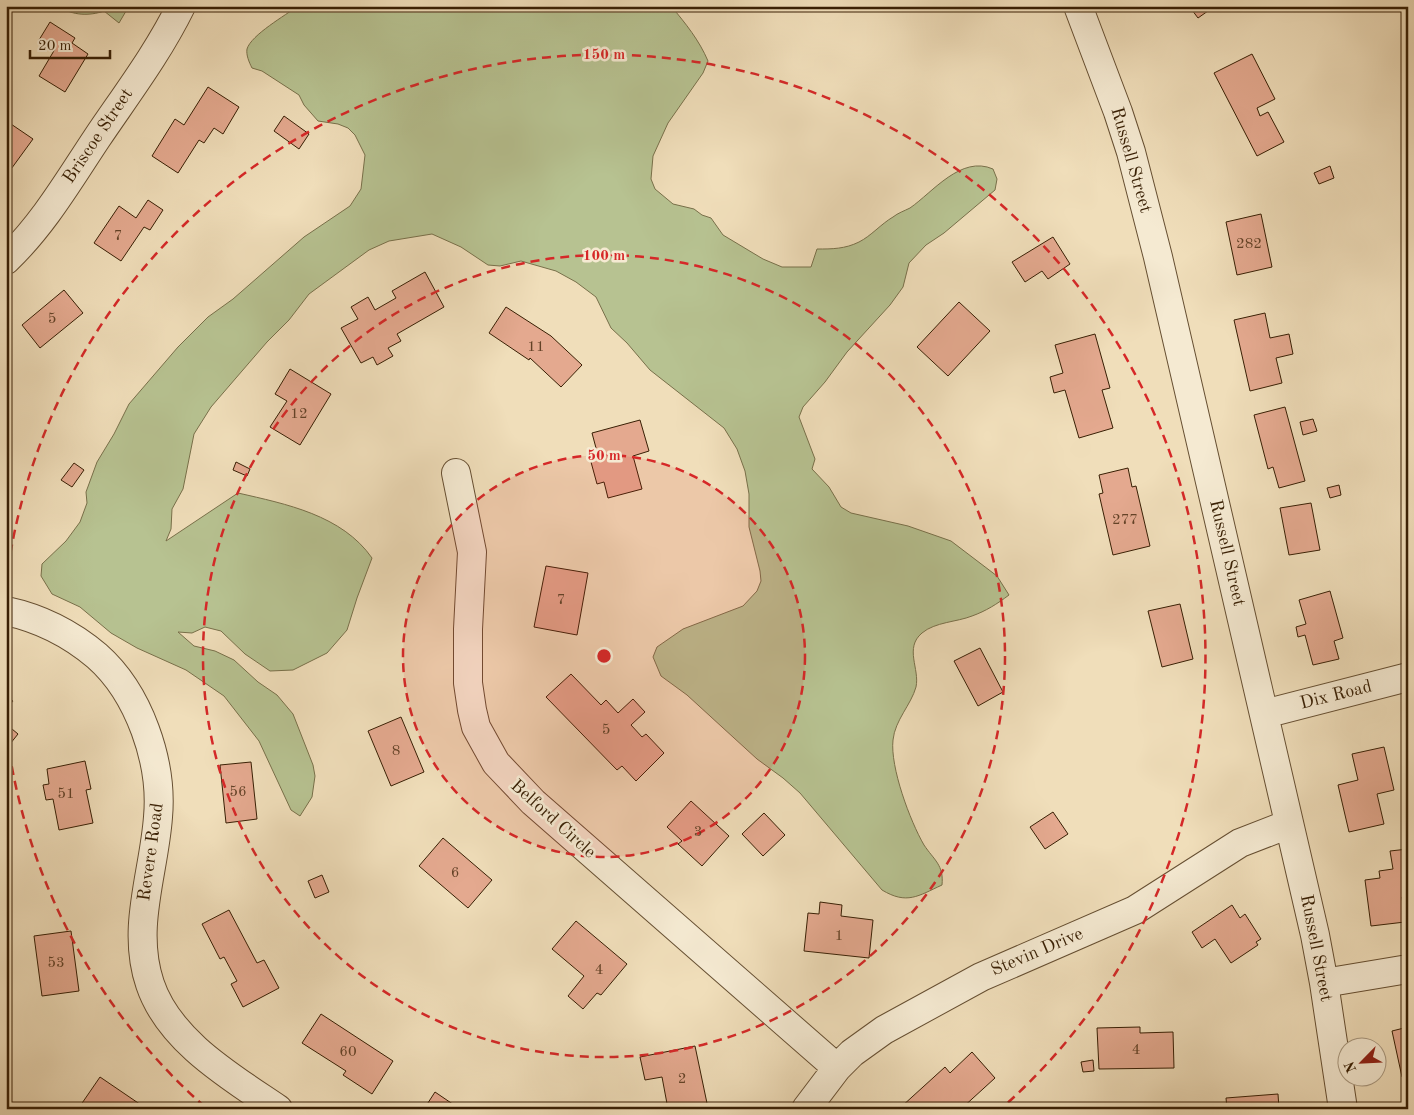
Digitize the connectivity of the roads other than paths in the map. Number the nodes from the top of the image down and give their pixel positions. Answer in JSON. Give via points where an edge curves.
{"nodes":[{"id":1,"x":181,"y":6,"type":"edge"},
{"id":2,"x":1078,"y":6,"type":"edge"},
{"id":3,"x":6,"y":260,"type":"edge"},
{"id":4,"x":456,"y":473,"type":"dead end"},
{"id":5,"x":6,"y":611,"type":"edge"},
{"id":6,"x":1408,"y":677,"type":"edge"},
{"id":7,"x":1264,"y":714,"type":"junction"},
{"id":8,"x":1289,"y":824,"type":"junction"},
{"id":9,"x":1408,"y":969,"type":"edge"},
{"id":10,"x":1324,"y":983,"type":"junction"},
{"id":11,"x":837,"y":1068,"type":"junction"},
{"id":12,"x":278,"y":1109,"type":"edge"},
{"id":13,"x":806,"y":1109,"type":"edge"},
{"id":14,"x":1343,"y":1109,"type":"edge"}],
"edges":[{"from":1,"to":3,"type":"street","name":"Briscoe Street","via":[[165,37],[58,196]]},
{"from":2,"to":7,"type":"street","name":"Russell Street","via":[[1134,162]]},
{"from":4,"to":11,"type":"street","name":"Belford Circle","via":[[472,552],[469,696],[476,727],[496,764],[533,802]]},
{"from":5,"to":12,"type":"street","name":"Revere Road","via":[[30,617],[81,644],[98,657],[132,703],[147,737],[158,784],[158,818],[142,930],[150,985],[163,1011],[194,1047]]},
{"from":6,"to":7,"type":"street","name":"Dix Road"},
{"from":7,"to":8,"type":"street","name":"Russell Street"},
{"from":8,"to":10,"type":"street","name":"Russell Street"},
{"from":8,"to":11,"type":"street","name":"Stevin Drive","via":[[1240,843],[1135,910],[945,995],[884,1030]]},
{"from":9,"to":10,"type":"street"},
{"from":10,"to":14,"type":"street","name":"Russell Street"},
{"from":11,"to":13,"type":"street","name":"Stevin Drive"}]}
